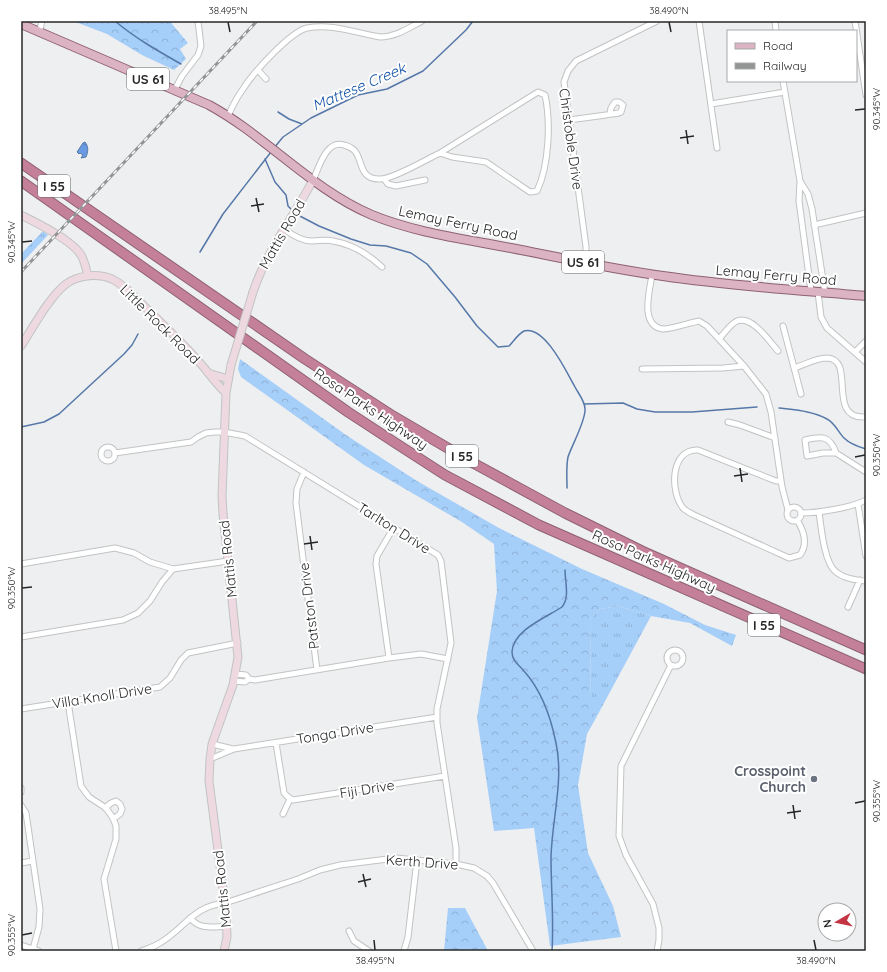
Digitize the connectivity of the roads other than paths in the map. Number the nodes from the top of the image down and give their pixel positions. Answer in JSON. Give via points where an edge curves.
{"nodes":[{"id":1,"x":42,"y":21,"type":"edge"},
{"id":2,"x":198,"y":21,"type":"edge"},
{"id":3,"x":312,"y":21,"type":"edge"},
{"id":4,"x":422,"y":21,"type":"edge"},
{"id":5,"x":657,"y":21,"type":"edge"},
{"id":6,"x":699,"y":21,"type":"edge"},
{"id":7,"x":21,"y":24,"type":"edge"},
{"id":8,"x":313,"y":27,"type":"junction"},
{"id":9,"x":39,"y":33,"type":"junction"},
{"id":10,"x":857,"y":34,"type":"edge"},
{"id":11,"x":258,"y":70,"type":"junction"},
{"id":12,"x":266,"y":79,"type":"dead end"},
{"id":13,"x":783,"y":82,"type":"edge"},
{"id":14,"x":174,"y":90,"type":"junction"},
{"id":15,"x":785,"y":92,"type":"junction"},
{"id":16,"x":866,"y":95,"type":"edge"},
{"id":17,"x":711,"y":104,"type":"junction"},
{"id":18,"x":610,"y":114,"type":"dead end"},
{"id":19,"x":228,"y":116,"type":"junction"},
{"id":20,"x":569,"y":120,"type":"junction"},
{"id":21,"x":717,"y":148,"type":"dead end"},
{"id":22,"x":440,"y":153,"type":"junction"},
{"id":23,"x":21,"y":163,"type":"edge"},
{"id":24,"x":384,"y":179,"type":"junction"},
{"id":25,"x":313,"y":180,"type":"junction"},
{"id":26,"x":425,"y":180,"type":"dead end"},
{"id":27,"x":21,"y":181,"type":"edge"},
{"id":28,"x":800,"y":181,"type":"junction"},
{"id":29,"x":866,"y":213,"type":"edge"},
{"id":30,"x":21,"y":215,"type":"edge"},
{"id":31,"x":814,"y":225,"type":"junction"},
{"id":32,"x":284,"y":229,"type":"junction"},
{"id":33,"x":586,"y":263,"type":"junction"},
{"id":34,"x":382,"y":267,"type":"dead end"},
{"id":35,"x":652,"y":275,"type":"junction"},
{"id":36,"x":88,"y":276,"type":"junction"},
{"id":37,"x":818,"y":292,"type":"junction"},
{"id":38,"x":866,"y":296,"type":"edge"},
{"id":39,"x":783,"y":326,"type":"dead end"},
{"id":40,"x":719,"y":339,"type":"junction"},
{"id":41,"x":866,"y":341,"type":"edge"},
{"id":42,"x":21,"y":346,"type":"edge"},
{"id":43,"x":778,"y":351,"type":"dead end"},
{"id":44,"x":855,"y":352,"type":"junction"},
{"id":45,"x":866,"y":362,"type":"edge"},
{"id":46,"x":744,"y":366,"type":"junction"},
{"id":47,"x":794,"y":368,"type":"junction"},
{"id":48,"x":642,"y":369,"type":"dead end"},
{"id":49,"x":207,"y":373,"type":"junction"},
{"id":50,"x":228,"y":379,"type":"junction"},
{"id":51,"x":226,"y":393,"type":"junction"},
{"id":52,"x":801,"y":394,"type":"dead end"},
{"id":53,"x":866,"y":417,"type":"edge"},
{"id":54,"x":728,"y":422,"type":"dead end"},
{"id":55,"x":224,"y":432,"type":"junction"},
{"id":56,"x":775,"y":438,"type":"junction"},
{"id":57,"x":115,"y":453,"type":"dead end"},
{"id":58,"x":836,"y":453,"type":"junction"},
{"id":59,"x":304,"y":472,"type":"junction"},
{"id":60,"x":866,"y":472,"type":"edge"},
{"id":61,"x":781,"y":481,"type":"junction"},
{"id":62,"x":866,"y":500,"type":"edge"},
{"id":63,"x":858,"y":504,"type":"junction"},
{"id":64,"x":788,"y":510,"type":"junction"},
{"id":65,"x":819,"y":512,"type":"junction"},
{"id":66,"x":801,"y":513,"type":"junction"},
{"id":67,"x":797,"y":520,"type":"junction"},
{"id":68,"x":394,"y":527,"type":"junction"},
{"id":69,"x":866,"y":556,"type":"edge"},
{"id":70,"x":228,"y":561,"type":"junction"},
{"id":71,"x":21,"y":564,"type":"edge"},
{"id":72,"x":173,"y":569,"type":"junction"},
{"id":73,"x":860,"y":580,"type":"junction"},
{"id":74,"x":866,"y":581,"type":"edge"},
{"id":75,"x":848,"y":607,"type":"dead end"},
{"id":76,"x":21,"y":637,"type":"edge"},
{"id":77,"x":238,"y":643,"type":"junction"},
{"id":78,"x":866,"y":650,"type":"edge"},
{"id":79,"x":389,"y":658,"type":"junction"},
{"id":80,"x":448,"y":659,"type":"junction"},
{"id":81,"x":671,"y":665,"type":"dead end"},
{"id":82,"x":866,"y":669,"type":"edge"},
{"id":83,"x":317,"y":670,"type":"junction"},
{"id":84,"x":235,"y":677,"type":"junction"},
{"id":85,"x":68,"y":702,"type":"junction"},
{"id":86,"x":21,"y":709,"type":"edge"},
{"id":87,"x":437,"y":717,"type":"junction"},
{"id":88,"x":276,"y":743,"type":"junction"},
{"id":89,"x":212,"y":744,"type":"junction"},
{"id":90,"x":234,"y":749,"type":"junction"},
{"id":91,"x":210,"y":759,"type":"junction"},
{"id":92,"x":445,"y":776,"type":"junction"},
{"id":93,"x":21,"y":788,"type":"edge"},
{"id":94,"x":21,"y":792,"type":"edge"},
{"id":95,"x":290,"y":799,"type":"junction"},
{"id":96,"x":21,"y":805,"type":"edge"},
{"id":97,"x":105,"y":808,"type":"junction"},
{"id":98,"x":283,"y":814,"type":"dead end"},
{"id":99,"x":113,"y":819,"type":"junction"},
{"id":100,"x":417,"y":860,"type":"junction"},
{"id":101,"x":33,"y":861,"type":"junction"},
{"id":102,"x":21,"y":863,"type":"edge"},
{"id":103,"x":456,"y":864,"type":"junction"},
{"id":104,"x":225,"y":903,"type":"junction"},
{"id":105,"x":190,"y":918,"type":"junction"},
{"id":106,"x":227,"y":926,"type":"junction"},
{"id":107,"x":349,"y":931,"type":"dead end"},
{"id":108,"x":21,"y":945,"type":"edge"},
{"id":109,"x":36,"y":950,"type":"edge"},
{"id":110,"x":116,"y":951,"type":"edge"},
{"id":111,"x":141,"y":951,"type":"edge"},
{"id":112,"x":224,"y":951,"type":"edge"},
{"id":113,"x":369,"y":951,"type":"edge"},
{"id":114,"x":404,"y":951,"type":"edge"},
{"id":115,"x":533,"y":951,"type":"edge"},
{"id":116,"x":657,"y":951,"type":"edge"}],
"edges":[{"from":1,"to":9,"type":"street"},
{"from":2,"to":14,"type":"street","via":[[201,46],[198,55]]},
{"from":3,"to":8,"type":"street"},
{"from":4,"to":8,"type":"street","via":[[397,35],[386,37],[341,28]]},
{"from":5,"to":20,"type":"street","name":"Christoble Drive","via":[[576,61],[568,70],[563,86]]},
{"from":6,"to":17,"type":"street"},
{"from":7,"to":9,"type":"main road","name":"Lemay Ferry Road","number":"US 61"},
{"from":8,"to":11,"type":"street","via":[[294,34]]},
{"from":9,"to":14,"type":"main road","name":"Lemay Ferry Road","number":"US 61"},
{"from":10,"to":16,"type":"street"},
{"from":11,"to":12,"type":"street"},
{"from":11,"to":19,"type":"street","via":[[243,88]]},
{"from":13,"to":15,"type":"street"},
{"from":14,"to":19,"type":"main road","name":"Lemay Ferry Road","number":"US 61"},
{"from":15,"to":17,"type":"street"},
{"from":15,"to":28,"type":"street"},
{"from":17,"to":21,"type":"street"},
{"from":18,"to":20,"type":"street"},
{"from":19,"to":25,"type":"main road","name":"Lemay Ferry Road","number":"US 61"},
{"from":20,"to":33,"type":"street","name":"Christoble Drive"},
{"from":22,"to":22,"type":"street","via":[[538,92],[545,95],[547,152],[537,191],[530,192],[486,162]]},
{"from":22,"to":24,"type":"street"},
{"from":23,"to":78,"type":"highway","name":"Rosa Parks Highway","number":"I 55","via":[[305,359],[393,416],[463,457],[635,548]]},
{"from":24,"to":25,"type":"street","via":[[372,178],[363,171],[355,151],[341,144],[330,148],[325,154]]},
{"from":24,"to":26,"type":"street","via":[[388,184],[396,186]]},
{"from":25,"to":32,"type":"main road","name":"Mattis Road"},
{"from":25,"to":33,"type":"main road","name":"Lemay Ferry Road","number":"US 61","via":[[360,209],[398,224]]},
{"from":27,"to":82,"type":"highway","name":"Rosa Parks Highway","number":"I 55","via":[[348,412],[445,475],[567,538]]},
{"from":28,"to":31,"type":"street","via":[[808,194]]},
{"from":28,"to":37,"type":"street","via":[[799,201]]},
{"from":29,"to":31,"type":"street"},
{"from":30,"to":36,"type":"main road","via":[[72,245],[81,255]]},
{"from":31,"to":37,"type":"street"},
{"from":32,"to":34,"type":"street","via":[[306,240],[340,242],[372,258]]},
{"from":32,"to":50,"type":"main road","name":"Mattis Road","bridge":true,"via":[[264,264],[253,292]]},
{"from":33,"to":35,"type":"main road","name":"Lemay Ferry Road","number":"US 61"},
{"from":35,"to":37,"type":"main road","name":"Lemay Ferry Road","number":"US 61"},
{"from":35,"to":40,"type":"street","via":[[647,308],[654,325],[662,329],[699,321]]},
{"from":36,"to":42,"type":"main road","via":[[61,288]]},
{"from":36,"to":49,"type":"main road","name":"Little Rock Road","via":[[102,276],[124,286]]},
{"from":37,"to":38,"type":"main road","name":"Lemay Ferry Road","number":"US 61"},
{"from":37,"to":44,"type":"street","via":[[821,317],[827,328]]},
{"from":39,"to":47,"type":"street"},
{"from":40,"to":43,"type":"street","via":[[736,322],[745,320],[753,323]]},
{"from":40,"to":46,"type":"street"},
{"from":41,"to":44,"type":"street"},
{"from":44,"to":45,"type":"street"},
{"from":46,"to":48,"type":"street"},
{"from":46,"to":56,"type":"street","via":[[770,403]]},
{"from":47,"to":52,"type":"street"},
{"from":47,"to":53,"type":"street","via":[[816,360],[831,359],[841,370],[843,400],[849,412],[855,416]]},
{"from":49,"to":50,"type":"main road","name":"Little Rock Road"},
{"from":49,"to":51,"type":"main road"},
{"from":50,"to":51,"type":"main road","name":"Mattis Road"},
{"from":51,"to":55,"type":"main road","name":"Mattis Road"},
{"from":54,"to":56,"type":"street"},
{"from":55,"to":57,"type":"street","name":"Tarlton Drive","via":[[206,433],[191,442]]},
{"from":55,"to":59,"type":"street","name":"Tarlton Drive","via":[[245,436]]},
{"from":55,"to":70,"type":"main road","name":"Mattis Road","via":[[222,496]]},
{"from":56,"to":61,"type":"street"},
{"from":58,"to":58,"type":"street","via":[[829,440],[823,437],[805,440],[807,456]]},
{"from":58,"to":60,"type":"street"},
{"from":59,"to":68,"type":"street","name":"Tarlton Drive"},
{"from":59,"to":83,"type":"street","name":"Patston Drive","via":[[297,489],[296,503]]},
{"from":61,"to":64,"type":"street"},
{"from":61,"to":67,"type":"street","via":[[690,449],[681,457],[675,477],[678,499],[684,509],[789,558],[800,555],[804,549],[801,526]]},
{"from":62,"to":63,"type":"street"},
{"from":63,"to":65,"type":"street"},
{"from":63,"to":69,"type":"street"},
{"from":64,"to":66,"type":"street","via":[[795,507]]},
{"from":64,"to":67,"type":"street","via":[[788,518],[792,521]]},
{"from":65,"to":66,"type":"street"},
{"from":65,"to":73,"type":"street","via":[[831,567],[835,572],[848,578]]},
{"from":66,"to":67,"type":"street"},
{"from":68,"to":79,"type":"street","via":[[377,556],[376,564]]},
{"from":68,"to":80,"type":"street","name":"Tarlton Drive","via":[[440,558],[451,643]]},
{"from":70,"to":72,"type":"street"},
{"from":70,"to":77,"type":"main road","name":"Mattis Road"},
{"from":71,"to":72,"type":"street","via":[[115,548]]},
{"from":72,"to":76,"type":"street","via":[[150,601],[138,613],[123,620]]},
{"from":73,"to":74,"type":"street"},
{"from":73,"to":75,"type":"street"},
{"from":77,"to":84,"type":"main road","name":"Mattis Road"},
{"from":77,"to":85,"type":"street","name":"Villa Knoll Drive","via":[[188,653],[160,687]]},
{"from":79,"to":80,"type":"street","via":[[421,654]]},
{"from":79,"to":83,"type":"street"},
{"from":80,"to":87,"type":"street","name":"Tarlton Drive"},
{"from":81,"to":116,"type":"street","via":[[621,766],[619,836],[626,855],[653,904],[659,928]]},
{"from":83,"to":84,"type":"street","via":[[256,680],[249,679],[246,675]]},
{"from":84,"to":89,"type":"main road","name":"Mattis Road"},
{"from":85,"to":86,"type":"street","name":"Villa Knoll Drive"},
{"from":85,"to":97,"type":"street","via":[[82,786],[89,797]]},
{"from":87,"to":88,"type":"street","name":"Tonga Drive"},
{"from":87,"to":92,"type":"street","name":"Tarlton Drive"},
{"from":88,"to":90,"type":"street","name":"Tonga Drive"},
{"from":88,"to":95,"type":"street","via":[[284,792]]},
{"from":89,"to":90,"type":"street","name":"Tonga Drive"},
{"from":89,"to":91,"type":"main road","name":"Mattis Road"},
{"from":90,"to":91,"type":"street","name":"Tonga Drive"},
{"from":91,"to":104,"type":"main road","name":"Mattis Road","via":[[209,782]]},
{"from":92,"to":95,"type":"street","name":"Fiji Drive","via":[[297,800]]},
{"from":92,"to":103,"type":"street","name":"Tarlton Drive"},
{"from":93,"to":94,"type":"street"},
{"from":95,"to":98,"type":"street"},
{"from":96,"to":101,"type":"street","via":[[26,813]]},
{"from":97,"to":99,"type":"street"},
{"from":97,"to":99,"type":"street","via":[[116,801],[120,804],[120,814]]},
{"from":99,"to":110,"type":"street","via":[[116,839],[104,879]]},
{"from":100,"to":103,"type":"street","name":"Kerth Drive"},
{"from":100,"to":104,"type":"street","name":"Kerth Drive","via":[[389,858],[340,865]]},
{"from":100,"to":114,"type":"street"},
{"from":101,"to":102,"type":"street"},
{"from":101,"to":109,"type":"street","via":[[40,909]]},
{"from":103,"to":115,"type":"street","name":"Kerth Drive","via":[[474,868],[487,876]]},
{"from":104,"to":105,"type":"street","name":"Kerth Drive","via":[[203,908]]},
{"from":104,"to":106,"type":"main road","name":"Mattis Road"},
{"from":105,"to":106,"type":"street","via":[[196,924],[210,927]]},
{"from":105,"to":111,"type":"street","name":"Kerth Drive","via":[[158,944]]},
{"from":106,"to":112,"type":"main road","name":"Mattis Road"},
{"from":107,"to":113,"type":"street","via":[[354,941]]},
{"from":108,"to":109,"type":"street"}]}
